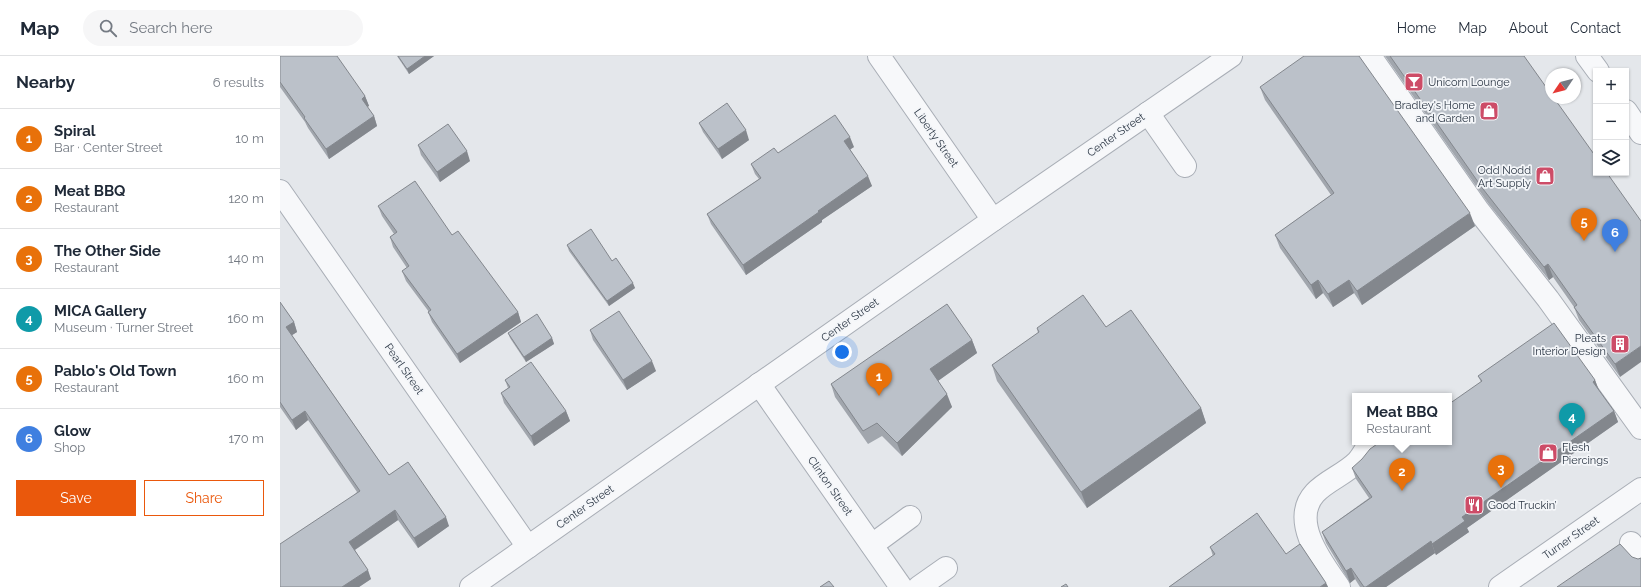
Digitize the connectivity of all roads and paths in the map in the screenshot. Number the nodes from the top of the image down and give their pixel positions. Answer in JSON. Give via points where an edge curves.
{"nodes":[{"id":1,"x":879,"y":56,"type":"edge"},
{"id":2,"x":1231,"y":56,"type":"edge"},
{"id":3,"x":1370,"y":56,"type":"edge"},
{"id":4,"x":1587,"y":56,"type":"edge"},
{"id":5,"x":1596,"y":68,"type":"edge"},
{"id":6,"x":1148,"y":113,"type":"junction"},
{"id":7,"x":1629,"y":116,"type":"edge"},
{"id":8,"x":1641,"y":133,"type":"edge"},
{"id":9,"x":1185,"y":166,"type":"dead end"},
{"id":10,"x":280,"y":191,"type":"edge"},
{"id":11,"x":993,"y":220,"type":"junction"},
{"id":12,"x":759,"y":384,"type":"junction"},
{"id":13,"x":1641,"y":428,"type":"edge"},
{"id":14,"x":1369,"y":445,"type":"edge"},
{"id":15,"x":1641,"y":489,"type":"edge"},
{"id":16,"x":910,"y":517,"type":"dead end"},
{"id":17,"x":872,"y":545,"type":"junction"},
{"id":18,"x":528,"y":547,"type":"junction"},
{"id":19,"x":946,"y":568,"type":"dead end"},
{"id":20,"x":471,"y":587,"type":"edge"},
{"id":21,"x":901,"y":587,"type":"edge"},
{"id":22,"x":919,"y":587,"type":"edge"},
{"id":23,"x":1339,"y":587,"type":"edge"},
{"id":24,"x":1500,"y":587,"type":"edge"}],
"edges":[{"from":1,"to":11,"type":"street","name":"Liberty Street"},
{"from":2,"to":6,"type":"street","name":"Center Street"},
{"from":3,"to":13,"type":"street","via":[[1478,210],[1548,299]]},
{"from":4,"to":5,"type":"street"},
{"from":6,"to":9,"type":"street"},
{"from":6,"to":11,"type":"street","name":"Center Street"},
{"from":7,"to":8,"type":"street"},
{"from":10,"to":18,"type":"street","name":"Pearl Street"},
{"from":11,"to":12,"type":"street","name":"Center Street"},
{"from":12,"to":17,"type":"street","name":"Clinton Street"},
{"from":12,"to":18,"type":"street","name":"Center Street"},
{"from":14,"to":23,"type":"street","via":[[1357,462],[1314,494],[1307,509],[1307,527],[1314,551]]},
{"from":15,"to":24,"type":"street","name":"Turner Street"},
{"from":16,"to":17,"type":"street"},
{"from":17,"to":21,"type":"street","name":"Clinton Street"},
{"from":18,"to":20,"type":"street","name":"Center Street"},
{"from":19,"to":22,"type":"street"}]}
